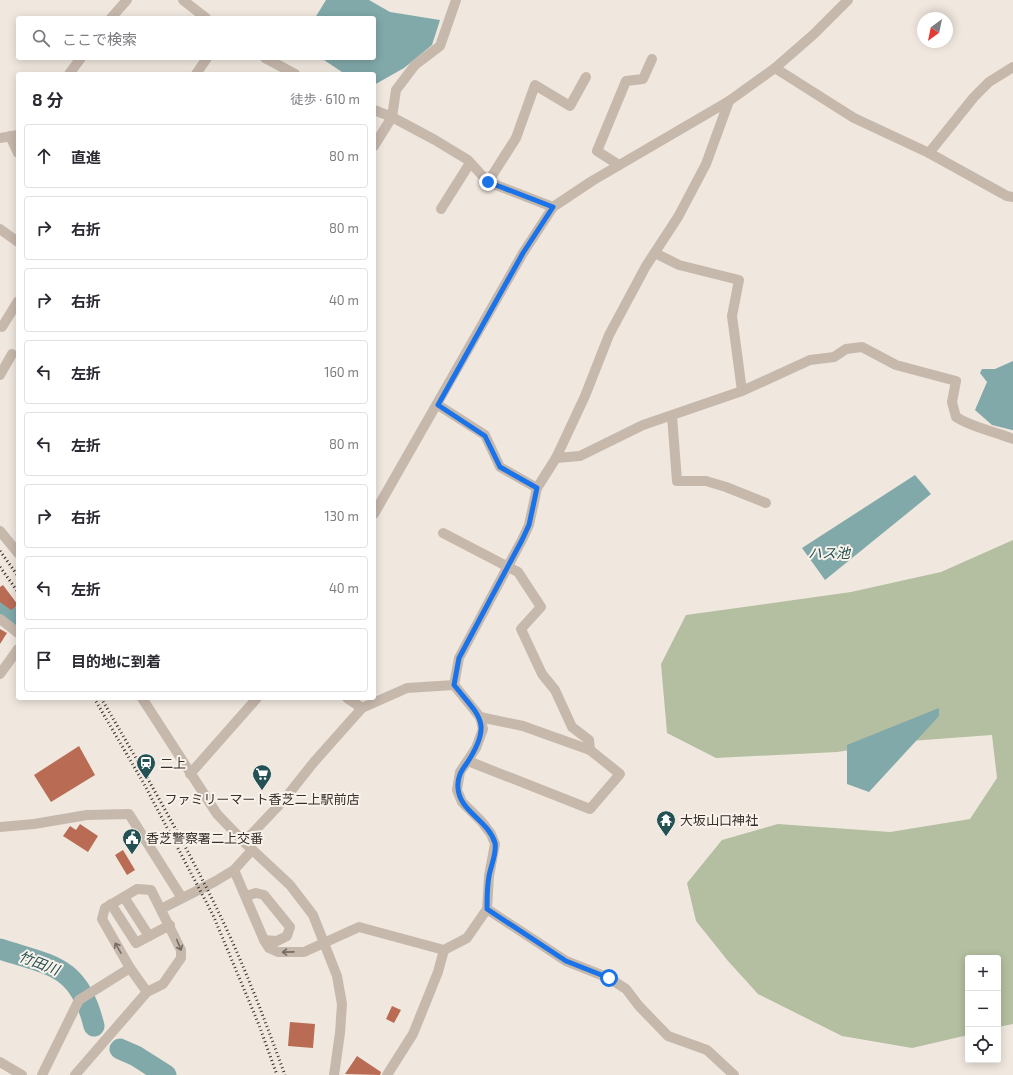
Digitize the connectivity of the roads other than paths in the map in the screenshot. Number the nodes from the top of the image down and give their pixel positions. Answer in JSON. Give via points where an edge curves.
{"nodes":[{"id":1,"x":127,"y":0,"type":"edge"},
{"id":2,"x":183,"y":0,"type":"edge"},
{"id":3,"x":456,"y":0,"type":"edge"},
{"id":4,"x":848,"y":0,"type":"edge"},
{"id":5,"x":113,"y":16,"type":"edge"},
{"id":6,"x":203,"y":16,"type":"edge"},
{"id":7,"x":652,"y":59,"type":"dead end"},
{"id":8,"x":80,"y":60,"type":"edge"},
{"id":9,"x":206,"y":60,"type":"edge"},
{"id":10,"x":269,"y":60,"type":"edge"},
{"id":11,"x":1013,"y":67,"type":"edge"},
{"id":12,"x":775,"y":68,"type":"junction"},
{"id":13,"x":70,"y":72,"type":"edge"},
{"id":14,"x":197,"y":72,"type":"edge"},
{"id":15,"x":291,"y":72,"type":"edge"},
{"id":16,"x":586,"y":77,"type":"dead end"},
{"id":17,"x":728,"y":101,"type":"junction"},
{"id":18,"x":376,"y":111,"type":"edge"},
{"id":19,"x":392,"y":117,"type":"junction"},
{"id":20,"x":9,"y":136,"type":"edge"},
{"id":21,"x":376,"y":143,"type":"edge"},
{"id":22,"x":16,"y":149,"type":"edge"},
{"id":23,"x":929,"y":152,"type":"junction"},
{"id":24,"x":470,"y":163,"type":"junction"},
{"id":25,"x":619,"y":165,"type":"junction"},
{"id":26,"x":488,"y":182,"type":"junction"},
{"id":27,"x":1013,"y":197,"type":"edge"},
{"id":28,"x":553,"y":207,"type":"junction"},
{"id":29,"x":441,"y":209,"type":"dead end"},
{"id":30,"x":0,"y":229,"type":"edge"},
{"id":31,"x":16,"y":241,"type":"edge"},
{"id":32,"x":655,"y":253,"type":"junction"},
{"id":33,"x":16,"y":305,"type":"edge"},
{"id":34,"x":2,"y":327,"type":"dead end"},
{"id":35,"x":12,"y":354,"type":"dead end"},
{"id":36,"x":0,"y":375,"type":"edge"},
{"id":37,"x":742,"y":391,"type":"junction"},
{"id":38,"x":438,"y":405,"type":"junction"},
{"id":39,"x":672,"y":416,"type":"junction"},
{"id":40,"x":1013,"y":439,"type":"edge"},
{"id":41,"x":556,"y":458,"type":"junction"},
{"id":42,"x":537,"y":488,"type":"junction"},
{"id":43,"x":766,"y":503,"type":"dead end"},
{"id":44,"x":376,"y":511,"type":"edge"},
{"id":45,"x":0,"y":531,"type":"edge"},
{"id":46,"x":443,"y":533,"type":"dead end"},
{"id":47,"x":16,"y":551,"type":"edge"},
{"id":48,"x":509,"y":566,"type":"junction"},
{"id":49,"x":0,"y":619,"type":"edge"},
{"id":50,"x":16,"y":631,"type":"edge"},
{"id":51,"x":16,"y":652,"type":"edge"},
{"id":52,"x":0,"y":674,"type":"edge"},
{"id":53,"x":454,"y":685,"type":"junction"},
{"id":54,"x":143,"y":700,"type":"edge"},
{"id":55,"x":255,"y":700,"type":"edge"},
{"id":56,"x":349,"y":700,"type":"edge"},
{"id":57,"x":362,"y":708,"type":"junction"},
{"id":58,"x":480,"y":717,"type":"junction"},
{"id":59,"x":590,"y":750,"type":"junction"},
{"id":60,"x":468,"y":761,"type":"junction"},
{"id":61,"x":190,"y":774,"type":"junction"},
{"id":62,"x":0,"y":827,"type":"edge"},
{"id":63,"x":244,"y":842,"type":"junction"},
{"id":64,"x":252,"y":850,"type":"junction"},
{"id":65,"x":234,"y":870,"type":"junction"},
{"id":66,"x":246,"y":896,"type":"junction"},
{"id":67,"x":124,"y":897,"type":"junction"},
{"id":68,"x":182,"y":898,"type":"junction"},
{"id":69,"x":111,"y":904,"type":"junction"},
{"id":70,"x":161,"y":909,"type":"junction"},
{"id":71,"x":487,"y":909,"type":"junction"},
{"id":72,"x":170,"y":925,"type":"junction"},
{"id":73,"x":149,"y":936,"type":"junction"},
{"id":74,"x":264,"y":940,"type":"junction"},
{"id":75,"x":325,"y":942,"type":"junction"},
{"id":76,"x":444,"y":950,"type":"junction"},
{"id":77,"x":130,"y":968,"type":"junction"},
{"id":78,"x":147,"y":992,"type":"junction"},
{"id":79,"x":0,"y":1062,"type":"edge"},
{"id":80,"x":22,"y":1075,"type":"edge"},
{"id":81,"x":42,"y":1075,"type":"edge"},
{"id":82,"x":75,"y":1075,"type":"edge"},
{"id":83,"x":334,"y":1075,"type":"edge"},
{"id":84,"x":387,"y":1075,"type":"edge"},
{"id":85,"x":734,"y":1075,"type":"edge"}],
"edges":[{"from":1,"to":5,"type":"street"},
{"from":2,"to":6,"type":"street"},
{"from":3,"to":19,"type":"street","via":[[440,46],[415,65],[396,90]]},
{"from":4,"to":12,"type":"street"},
{"from":7,"to":25,"type":"street","via":[[644,79],[626,81],[597,151]]},
{"from":8,"to":13,"type":"street"},
{"from":9,"to":14,"type":"street"},
{"from":10,"to":15,"type":"street"},
{"from":11,"to":23,"type":"street","via":[[989,82],[974,97]]},
{"from":12,"to":17,"type":"street"},
{"from":12,"to":23,"type":"street","via":[[854,118]]},
{"from":16,"to":26,"type":"street","via":[[570,106],[535,86],[516,138]]},
{"from":17,"to":25,"type":"street"},
{"from":17,"to":32,"type":"street","via":[[706,164],[678,217]]},
{"from":18,"to":19,"type":"street"},
{"from":19,"to":21,"type":"street"},
{"from":19,"to":24,"type":"street","via":[[435,140]]},
{"from":20,"to":22,"type":"street"},
{"from":23,"to":27,"type":"street"},
{"from":24,"to":26,"type":"street"},
{"from":24,"to":29,"type":"street"},
{"from":25,"to":28,"type":"street"},
{"from":26,"to":28,"type":"street"},
{"from":28,"to":38,"type":"street","via":[[523,253]]},
{"from":30,"to":31,"type":"street"},
{"from":32,"to":37,"type":"street","via":[[679,265],[739,280],[732,316]]},
{"from":32,"to":41,"type":"street","via":[[609,335],[585,396]]},
{"from":33,"to":34,"type":"street"},
{"from":35,"to":36,"type":"street"},
{"from":37,"to":39,"type":"street"},
{"from":37,"to":40,"type":"street","via":[[810,360],[834,357],[846,349],[862,346],[896,365],[956,381],[952,402],[956,417],[968,424]]},
{"from":38,"to":42,"type":"street","via":[[485,436],[500,467]]},
{"from":38,"to":44,"type":"street"},
{"from":39,"to":41,"type":"street","via":[[643,425],[580,456]]},
{"from":39,"to":43,"type":"street","via":[[677,480],[706,481]]},
{"from":41,"to":42,"type":"street"},
{"from":42,"to":48,"type":"street","via":[[529,525]]},
{"from":45,"to":47,"type":"street"},
{"from":46,"to":48,"type":"street"},
{"from":48,"to":53,"type":"street","via":[[459,658]]},
{"from":48,"to":59,"type":"street","via":[[518,572],[541,607],[521,629],[542,674],[555,690],[572,727],[589,740]]},
{"from":49,"to":50,"type":"street"},
{"from":51,"to":52,"type":"street"},
{"from":53,"to":57,"type":"street","via":[[407,688]]},
{"from":53,"to":58,"type":"street"},
{"from":54,"to":61,"type":"street"},
{"from":55,"to":61,"type":"street"},
{"from":56,"to":57,"type":"street"},
{"from":57,"to":63,"type":"street","via":[[283,801]]},
{"from":58,"to":59,"type":"street","via":[[523,726]]},
{"from":58,"to":60,"type":"street","via":[[483,729]]},
{"from":59,"to":60,"type":"street","via":[[620,774],[590,809]]},
{"from":60,"to":71,"type":"street","via":[[460,772],[458,790],[462,802],[482,822],[495,844],[489,876]]},
{"from":61,"to":63,"type":"street","via":[[217,814]]},
{"from":62,"to":68,"type":"street","via":[[34,824],[87,814],[129,814]]},
{"from":63,"to":64,"type":"street"},
{"from":64,"to":65,"type":"street"},
{"from":64,"to":75,"type":"street","via":[[290,885],[313,915]]},
{"from":65,"to":66,"type":"street"},
{"from":65,"to":68,"type":"street"},
{"from":66,"to":74,"type":"street"},
{"from":66,"to":74,"type":"street","via":[[256,893],[264,895],[290,927],[287,936],[277,941]]},
{"from":67,"to":69,"type":"street"},
{"from":67,"to":70,"type":"street","via":[[137,889],[151,890]]},
{"from":67,"to":73,"type":"street"},
{"from":68,"to":70,"type":"street"},
{"from":69,"to":73,"type":"street","via":[[136,943]]},
{"from":77,"to":69,"type":"street","one_way":true,"via":[[102,919],[105,908]]},
{"from":70,"to":72,"type":"street"},
{"from":71,"to":76,"type":"street","via":[[467,938]]},
{"from":71,"to":85,"type":"street","via":[[566,961],[609,978],[626,989],[668,1036],[707,1050]]},
{"from":72,"to":73,"type":"street"},
{"from":72,"to":78,"type":"street","one_way":true,"via":[[181,950],[181,958],[163,984]]},
{"from":75,"to":74,"type":"street","one_way":true,"via":[[304,952],[278,952],[270,948]]},
{"from":75,"to":76,"type":"street","via":[[359,927]]},
{"from":75,"to":83,"type":"street","via":[[337,976],[342,1004]]},
{"from":76,"to":84,"type":"street","via":[[413,1034]]},
{"from":77,"to":78,"type":"street"},
{"from":77,"to":81,"type":"street","via":[[85,995]]},
{"from":78,"to":82,"type":"street"},
{"from":79,"to":80,"type":"street"}]}
